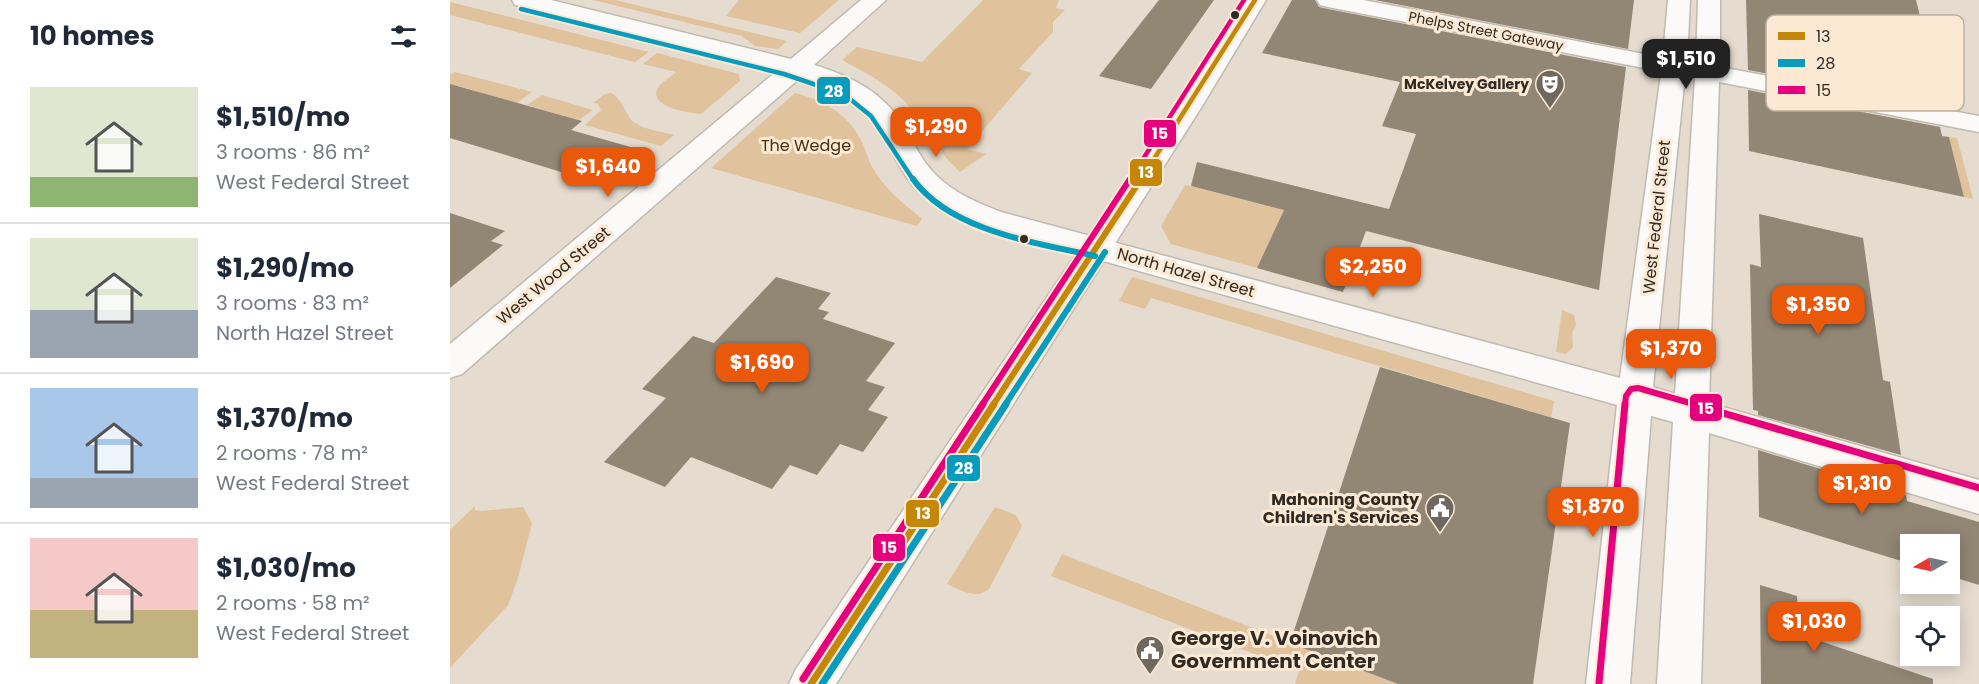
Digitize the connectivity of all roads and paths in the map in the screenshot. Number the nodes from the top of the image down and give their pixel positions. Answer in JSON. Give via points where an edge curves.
{"nodes":[{"id":1,"x":523,"y":0,"type":"edge"},
{"id":2,"x":875,"y":0,"type":"edge"},
{"id":3,"x":1255,"y":0,"type":"edge"},
{"id":4,"x":1328,"y":0,"type":"edge"},
{"id":5,"x":1678,"y":0,"type":"edge"},
{"id":6,"x":1709,"y":0,"type":"edge"},
{"id":7,"x":1644,"y":61,"type":"dead end"},
{"id":8,"x":1674,"y":66,"type":"junction"},
{"id":9,"x":796,"y":68,"type":"junction"},
{"id":10,"x":1707,"y":71,"type":"junction"},
{"id":11,"x":1766,"y":82,"type":"edge"},
{"id":12,"x":1912,"y":111,"type":"edge"},
{"id":13,"x":1979,"y":124,"type":"edge"},
{"id":14,"x":1097,"y":247,"type":"junction"},
{"id":15,"x":450,"y":364,"type":"edge"},
{"id":16,"x":1635,"y":397,"type":"junction"},
{"id":17,"x":1691,"y":414,"type":"junction"},
{"id":18,"x":1979,"y":497,"type":"edge"},
{"id":19,"x":811,"y":684,"type":"edge"},
{"id":20,"x":1608,"y":684,"type":"edge"},
{"id":21,"x":1679,"y":684,"type":"edge"}],
"edges":[{"from":1,"to":9,"type":"street","name":"North Hazel Street"},
{"from":2,"to":9,"type":"street","name":"West Wood Street"},
{"from":3,"to":14,"type":"street"},
{"from":4,"to":7,"type":"street","name":"Phelps Street Gateway"},
{"from":5,"to":8,"type":"street","name":"West Federal Street"},
{"from":6,"to":10,"type":"street"},
{"from":8,"to":10,"type":"street"},
{"from":8,"to":16,"type":"street","name":"West Federal Street"},
{"from":9,"to":14,"type":"street","name":"North Hazel Street","via":[[842,84],[874,104],[888,119],[912,164],[944,197],[992,220]]},
{"from":9,"to":15,"type":"street","name":"West Wood Street"},
{"from":10,"to":11,"type":"street"},
{"from":10,"to":17,"type":"street"},
{"from":12,"to":13,"type":"street"},
{"from":14,"to":16,"type":"street","name":"North Hazel Street"},
{"from":14,"to":19,"type":"street"},
{"from":16,"to":17,"type":"street","name":"North Hazel Street"},
{"from":16,"to":20,"type":"street","name":"West Federal Street"},
{"from":17,"to":18,"type":"street","name":"North Hazel Street"},
{"from":17,"to":21,"type":"street"}]}
